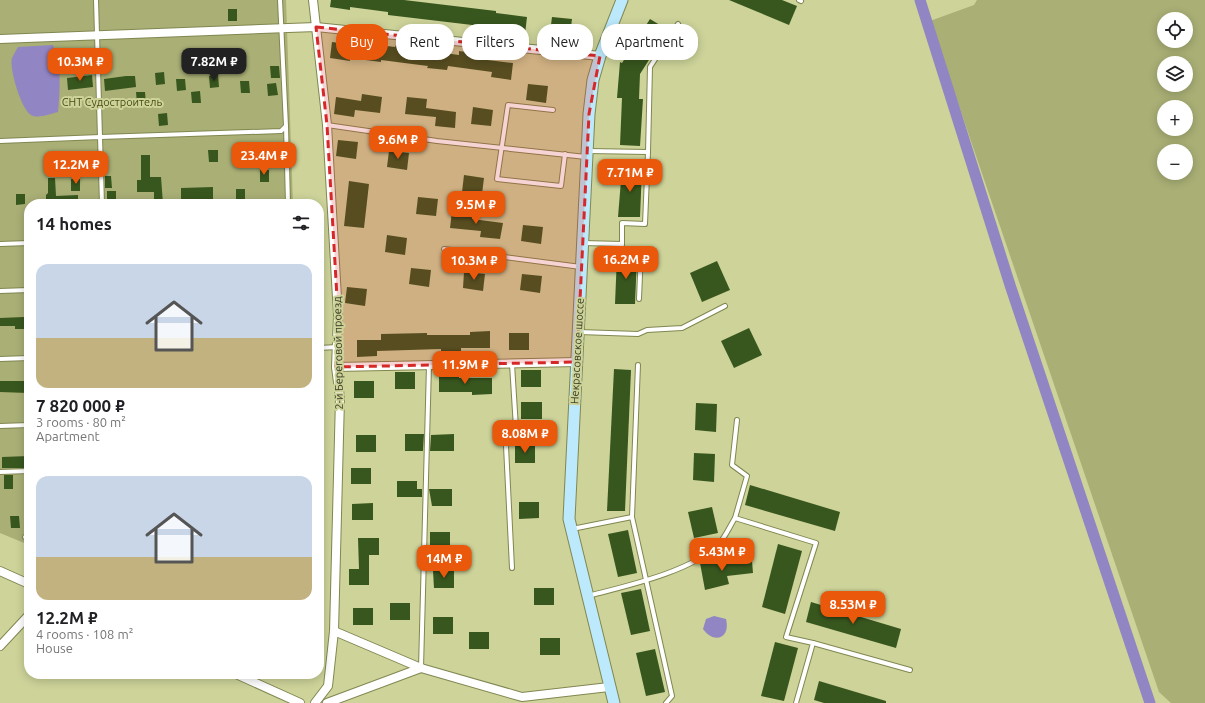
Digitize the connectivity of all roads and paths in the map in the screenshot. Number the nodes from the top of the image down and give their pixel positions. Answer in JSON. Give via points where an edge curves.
{"nodes":[{"id":1,"x":96,"y":0,"type":"edge"},
{"id":2,"x":280,"y":0,"type":"edge"},
{"id":3,"x":313,"y":0,"type":"edge"},
{"id":4,"x":622,"y":0,"type":"edge"},
{"id":5,"x":316,"y":27,"type":"junction"},
{"id":6,"x":281,"y":28,"type":"junction"},
{"id":7,"x":95,"y":35,"type":"junction"},
{"id":8,"x":0,"y":39,"type":"edge"},
{"id":9,"x":600,"y":56,"type":"junction"},
{"id":10,"x":655,"y":60,"type":"edge"},
{"id":11,"x":553,"y":110,"type":"dead end"},
{"id":12,"x":327,"y":124,"type":"junction"},
{"id":13,"x":286,"y":126,"type":"junction"},
{"id":14,"x":100,"y":137,"type":"junction"},
{"id":15,"x":0,"y":141,"type":"edge"},
{"id":16,"x":501,"y":148,"type":"junction"},
{"id":17,"x":648,"y":152,"type":"junction"},
{"id":18,"x":565,"y":154,"type":"junction"},
{"id":19,"x":587,"y":154,"type":"junction"},
{"id":20,"x":102,"y":199,"type":"edge"},
{"id":21,"x":288,"y":199,"type":"edge"},
{"id":22,"x":24,"y":243,"type":"edge"},
{"id":23,"x":583,"y":243,"type":"junction"},
{"id":24,"x":0,"y":244,"type":"edge"},
{"id":25,"x":622,"y":244,"type":"junction"},
{"id":26,"x":444,"y":249,"type":"dead end"},
{"id":27,"x":581,"y":267,"type":"junction"},
{"id":28,"x":24,"y":290,"type":"edge"},
{"id":29,"x":0,"y":292,"type":"edge"},
{"id":30,"x":639,"y":299,"type":"dead end"},
{"id":31,"x":725,"y":306,"type":"dead end"},
{"id":32,"x":578,"y":332,"type":"junction"},
{"id":33,"x":337,"y":347,"type":"junction"},
{"id":34,"x":324,"y":348,"type":"edge"},
{"id":35,"x":24,"y":358,"type":"edge"},
{"id":36,"x":0,"y":359,"type":"edge"},
{"id":37,"x":577,"y":362,"type":"junction"},
{"id":38,"x":512,"y":364,"type":"junction"},
{"id":39,"x":638,"y":365,"type":"dead end"},
{"id":40,"x":429,"y":366,"type":"junction"},
{"id":41,"x":336,"y":367,"type":"junction"},
{"id":42,"x":737,"y":420,"type":"dead end"},
{"id":43,"x":24,"y":425,"type":"edge"},
{"id":44,"x":0,"y":426,"type":"edge"},
{"id":45,"x":24,"y":471,"type":"edge"},
{"id":46,"x":0,"y":472,"type":"edge"},
{"id":47,"x":632,"y":518,"type":"junction"},
{"id":48,"x":735,"y":518,"type":"junction"},
{"id":49,"x":572,"y":530,"type":"junction"},
{"id":50,"x":512,"y":568,"type":"dead end"},
{"id":51,"x":0,"y":571,"type":"edge"},
{"id":52,"x":646,"y":581,"type":"junction"},
{"id":53,"x":24,"y":582,"type":"edge"},
{"id":54,"x":588,"y":596,"type":"junction"},
{"id":55,"x":24,"y":620,"type":"edge"},
{"id":56,"x":334,"y":631,"type":"junction"},
{"id":57,"x":813,"y":643,"type":"junction"},
{"id":58,"x":0,"y":646,"type":"edge"},
{"id":59,"x":421,"y":668,"type":"junction"},
{"id":60,"x":910,"y":670,"type":"dead end"},
{"id":61,"x":247,"y":679,"type":"edge"},
{"id":62,"x":609,"y":687,"type":"junction"},
{"id":63,"x":300,"y":703,"type":"edge"},
{"id":64,"x":315,"y":703,"type":"edge"},
{"id":65,"x":327,"y":703,"type":"edge"},
{"id":66,"x":614,"y":703,"type":"edge"},
{"id":67,"x":666,"y":703,"type":"edge"},
{"id":68,"x":796,"y":703,"type":"edge"}],
"edges":[{"from":1,"to":7,"type":"lane"},
{"from":2,"to":6,"type":"lane"},
{"from":3,"to":5,"type":"street","name":"2-й Береговой проезд"},
{"from":4,"to":9,"type":"main road","name":"Некрасовское шоссе"},
{"from":5,"to":6,"type":"street"},
{"from":5,"to":9,"type":"street"},
{"from":5,"to":12,"type":"street","name":"2-й Береговой проезд"},
{"from":6,"to":7,"type":"street"},
{"from":6,"to":13,"type":"lane"},
{"from":7,"to":8,"type":"street"},
{"from":7,"to":14,"type":"lane"},
{"from":9,"to":19,"type":"main road","name":"Некрасовское шоссе","via":[[593,80]]},
{"from":10,"to":17,"type":"lane","via":[[650,67]]},
{"from":11,"to":16,"type":"lane","via":[[508,105]]},
{"from":12,"to":16,"type":"lane"},
{"from":12,"to":33,"type":"street","name":"2-й Береговой проезд","via":[[338,316]]},
{"from":13,"to":14,"type":"lane","via":[[281,131]]},
{"from":13,"to":21,"type":"lane"},
{"from":14,"to":15,"type":"lane"},
{"from":14,"to":20,"type":"lane"},
{"from":16,"to":18,"type":"lane"},
{"from":16,"to":18,"type":"lane","via":[[497,179],[518,182],[561,186]]},
{"from":17,"to":19,"type":"lane"},
{"from":17,"to":25,"type":"lane","via":[[645,224],[622,223]]},
{"from":18,"to":19,"type":"lane"},
{"from":19,"to":23,"type":"main road","name":"Некрасовское шоссе"},
{"from":22,"to":24,"type":"lane"},
{"from":23,"to":25,"type":"lane"},
{"from":23,"to":27,"type":"main road","name":"Некрасовское шоссе"},
{"from":25,"to":30,"type":"lane","via":[[621,251],[641,251]]},
{"from":26,"to":27,"type":"lane"},
{"from":27,"to":32,"type":"main road","name":"Некрасовское шоссе"},
{"from":28,"to":29,"type":"lane"},
{"from":31,"to":32,"type":"lane","via":[[682,328],[646,330],[638,334]]},
{"from":32,"to":37,"type":"main road","name":"Некрасовское шоссе"},
{"from":33,"to":34,"type":"lane"},
{"from":33,"to":41,"type":"street","name":"2-й Береговой проезд"},
{"from":35,"to":36,"type":"lane"},
{"from":37,"to":38,"type":"street"},
{"from":37,"to":49,"type":"main road","name":"Некрасовское шоссе","via":[[569,519]]},
{"from":38,"to":40,"type":"street"},
{"from":38,"to":50,"type":"lane","via":[[516,428],[506,446]]},
{"from":39,"to":47,"type":"lane"},
{"from":40,"to":41,"type":"street"},
{"from":40,"to":59,"type":"lane"},
{"from":41,"to":56,"type":"street","name":"2-й Береговой проезд","via":[[340,398]]},
{"from":42,"to":48,"type":"lane","via":[[732,465],[747,476]]},
{"from":43,"to":44,"type":"lane"},
{"from":45,"to":46,"type":"lane"},
{"from":47,"to":49,"type":"lane"},
{"from":47,"to":52,"type":"lane"},
{"from":48,"to":52,"type":"lane","via":[[719,544],[695,560]]},
{"from":48,"to":57,"type":"lane","via":[[816,543],[786,637]]},
{"from":49,"to":54,"type":"main road","name":"Некрасовское шоссе"},
{"from":51,"to":53,"type":"street"},
{"from":52,"to":54,"type":"lane"},
{"from":52,"to":67,"type":"lane","via":[[672,696]]},
{"from":54,"to":62,"type":"main road","name":"Некрасовское шоссе"},
{"from":55,"to":58,"type":"street"},
{"from":56,"to":59,"type":"street"},
{"from":56,"to":64,"type":"street","name":"2-й Береговой проезд","via":[[328,686]]},
{"from":57,"to":60,"type":"lane"},
{"from":57,"to":68,"type":"lane"},
{"from":59,"to":62,"type":"street","via":[[522,697]]},
{"from":59,"to":65,"type":"street"},
{"from":61,"to":63,"type":"street"},
{"from":62,"to":66,"type":"main road","name":"Некрасовское шоссе"}]}
